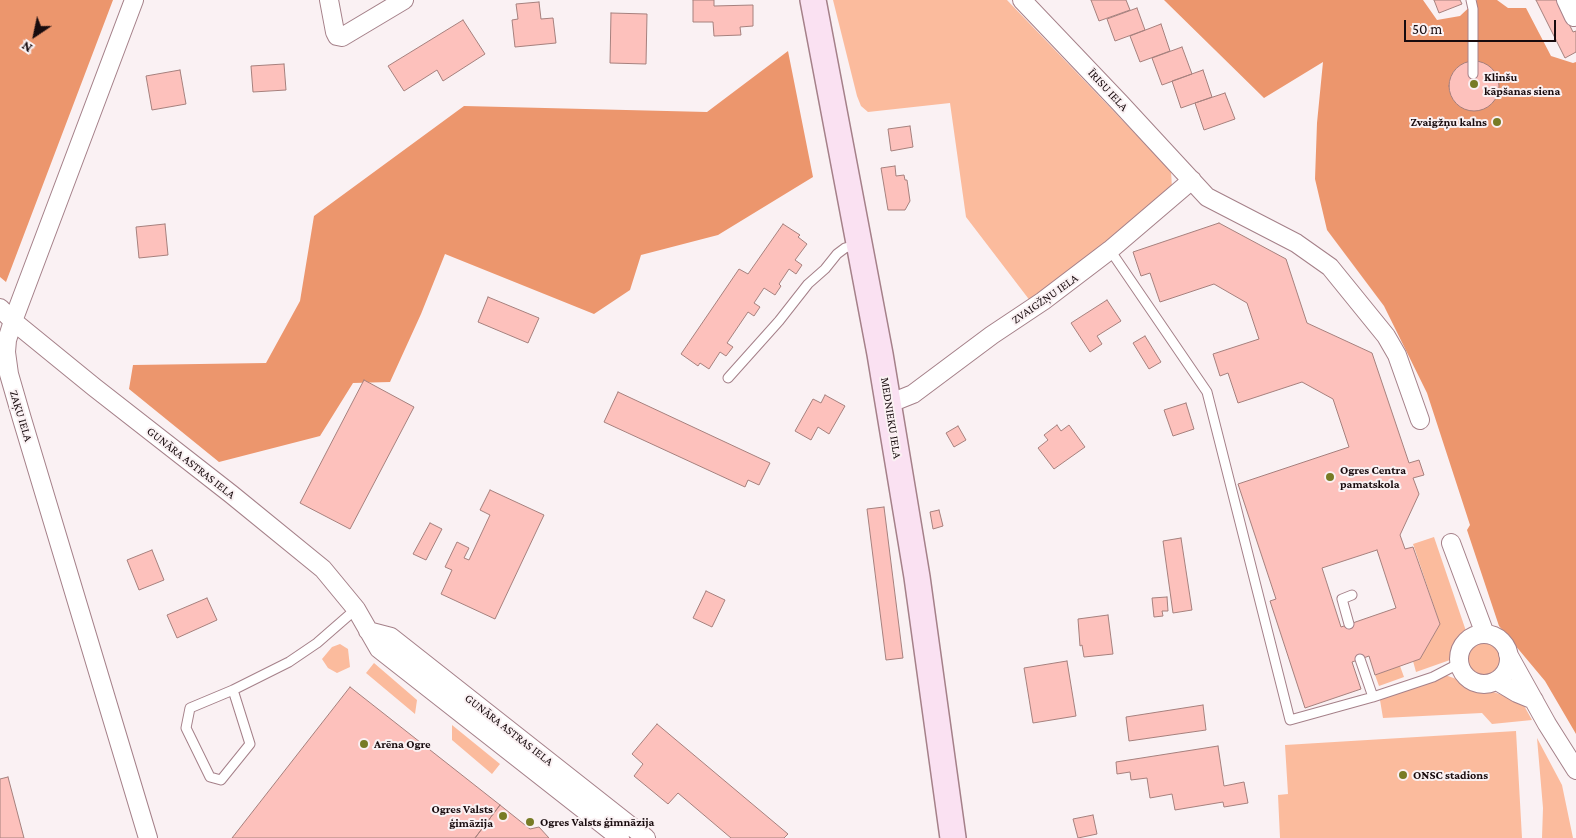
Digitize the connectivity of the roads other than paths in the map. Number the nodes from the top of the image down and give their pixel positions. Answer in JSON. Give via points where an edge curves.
{"nodes":[{"id":1,"x":134,"y":0,"type":"edge"},
{"id":2,"x":329,"y":0,"type":"edge"},
{"id":3,"x":404,"y":0,"type":"edge"},
{"id":4,"x":813,"y":0,"type":"edge"},
{"id":5,"x":1022,"y":0,"type":"edge"},
{"id":6,"x":1471,"y":0,"type":"edge"},
{"id":7,"x":1566,"y":0,"type":"edge"},
{"id":8,"x":1576,"y":16,"type":"edge"},
{"id":9,"x":1473,"y":74,"type":"dead end"},
{"id":10,"x":1192,"y":180,"type":"junction"},
{"id":11,"x":859,"y":244,"type":"junction"},
{"id":12,"x":1110,"y":250,"type":"junction"},
{"id":13,"x":0,"y":308,"type":"edge"},
{"id":14,"x":13,"y":321,"type":"junction"},
{"id":15,"x":728,"y":378,"type":"dead end"},
{"id":16,"x":888,"y":404,"type":"junction"},
{"id":17,"x":1420,"y":420,"type":"dead end"},
{"id":18,"x":1451,"y":542,"type":"dead end"},
{"id":19,"x":1352,"y":595,"type":"dead end"},
{"id":20,"x":356,"y":609,"type":"junction"},
{"id":21,"x":1349,"y":624,"type":"dead end"},
{"id":22,"x":368,"y":631,"type":"junction"},
{"id":23,"x":1485,"y":634,"type":"junction"},
{"id":24,"x":1508,"y":654,"type":"junction"},
{"id":25,"x":1360,"y":659,"type":"dead end"},
{"id":26,"x":1460,"y":663,"type":"junction"},
{"id":27,"x":1497,"y":681,"type":"junction"},
{"id":28,"x":233,"y":690,"type":"junction"},
{"id":29,"x":1373,"y":698,"type":"junction"},
{"id":30,"x":1534,"y":700,"type":"junction"},
{"id":31,"x":1576,"y":770,"type":"edge"},
{"id":32,"x":148,"y":838,"type":"edge"},
{"id":33,"x":620,"y":838,"type":"edge"},
{"id":34,"x":646,"y":838,"type":"edge"},
{"id":35,"x":953,"y":838,"type":"edge"}],
"edges":[{"from":1,"to":14,"type":"street","name":"ZAĶU IELA"},
{"from":2,"to":3,"type":"street","via":[[335,32],[342,37]]},
{"from":4,"to":11,"type":"street","name":"MEDNIEKU IELA"},
{"from":5,"to":10,"type":"street","name":"ĪRISU IELA"},
{"from":6,"to":9,"type":"lane"},
{"from":7,"to":8,"type":"street"},
{"from":10,"to":12,"type":"street","name":"ZVAIGŽŅU IELA"},
{"from":10,"to":17,"type":"street","name":"ĪRISU IELA","via":[[1207,197],[1296,243],[1330,267],[1386,336],[1397,355]]},
{"from":11,"to":15,"type":"lane","via":[[837,254]]},
{"from":11,"to":16,"type":"street","name":"MEDNIEKU IELA"},
{"from":12,"to":16,"type":"street","name":"ZVAIGŽŅU IELA","via":[[913,394]]},
{"from":12,"to":29,"type":"lane","via":[[1207,392],[1290,720]]},
{"from":13,"to":14,"type":"street","name":"GUNĀRA ASTRAS IELA"},
{"from":14,"to":20,"type":"street","name":"GUNĀRA ASTRAS IELA","via":[[323,570]]},
{"from":14,"to":32,"type":"street","name":"ZAĶU IELA","via":[[6,352],[9,374]]},
{"from":16,"to":35,"type":"street","name":"MEDNIEKU IELA","via":[[917,577]]},
{"from":18,"to":23,"type":"street"},
{"from":19,"to":21,"type":"lane","via":[[1342,598]]},
{"from":20,"to":22,"type":"street","name":"GUNĀRA ASTRAS IELA"},
{"from":20,"to":28,"type":"lane","via":[[318,643],[289,662]]},
{"from":22,"to":33,"type":"street","name":"GUNĀRA ASTRAS IELA","via":[[379,649]]},
{"from":22,"to":34,"type":"street","name":"GUNĀRA ASTRAS IELA","via":[[391,637]]},
{"from":23,"to":24,"type":"street","via":[[1500,640]]},
{"from":23,"to":26,"type":"street","via":[[1469,639],[1463,646]]},
{"from":24,"to":27,"type":"street","via":[[1505,673]]},
{"from":24,"to":30,"type":"street"},
{"from":25,"to":29,"type":"lane"},
{"from":26,"to":27,"type":"street","via":[[1471,680],[1486,684]]},
{"from":26,"to":29,"type":"lane","via":[[1433,677]]},
{"from":27,"to":30,"type":"street"},
{"from":28,"to":28,"type":"lane","via":[[190,708],[186,728],[210,777],[221,780],[250,744]]},
{"from":30,"to":31,"type":"street"}]}
